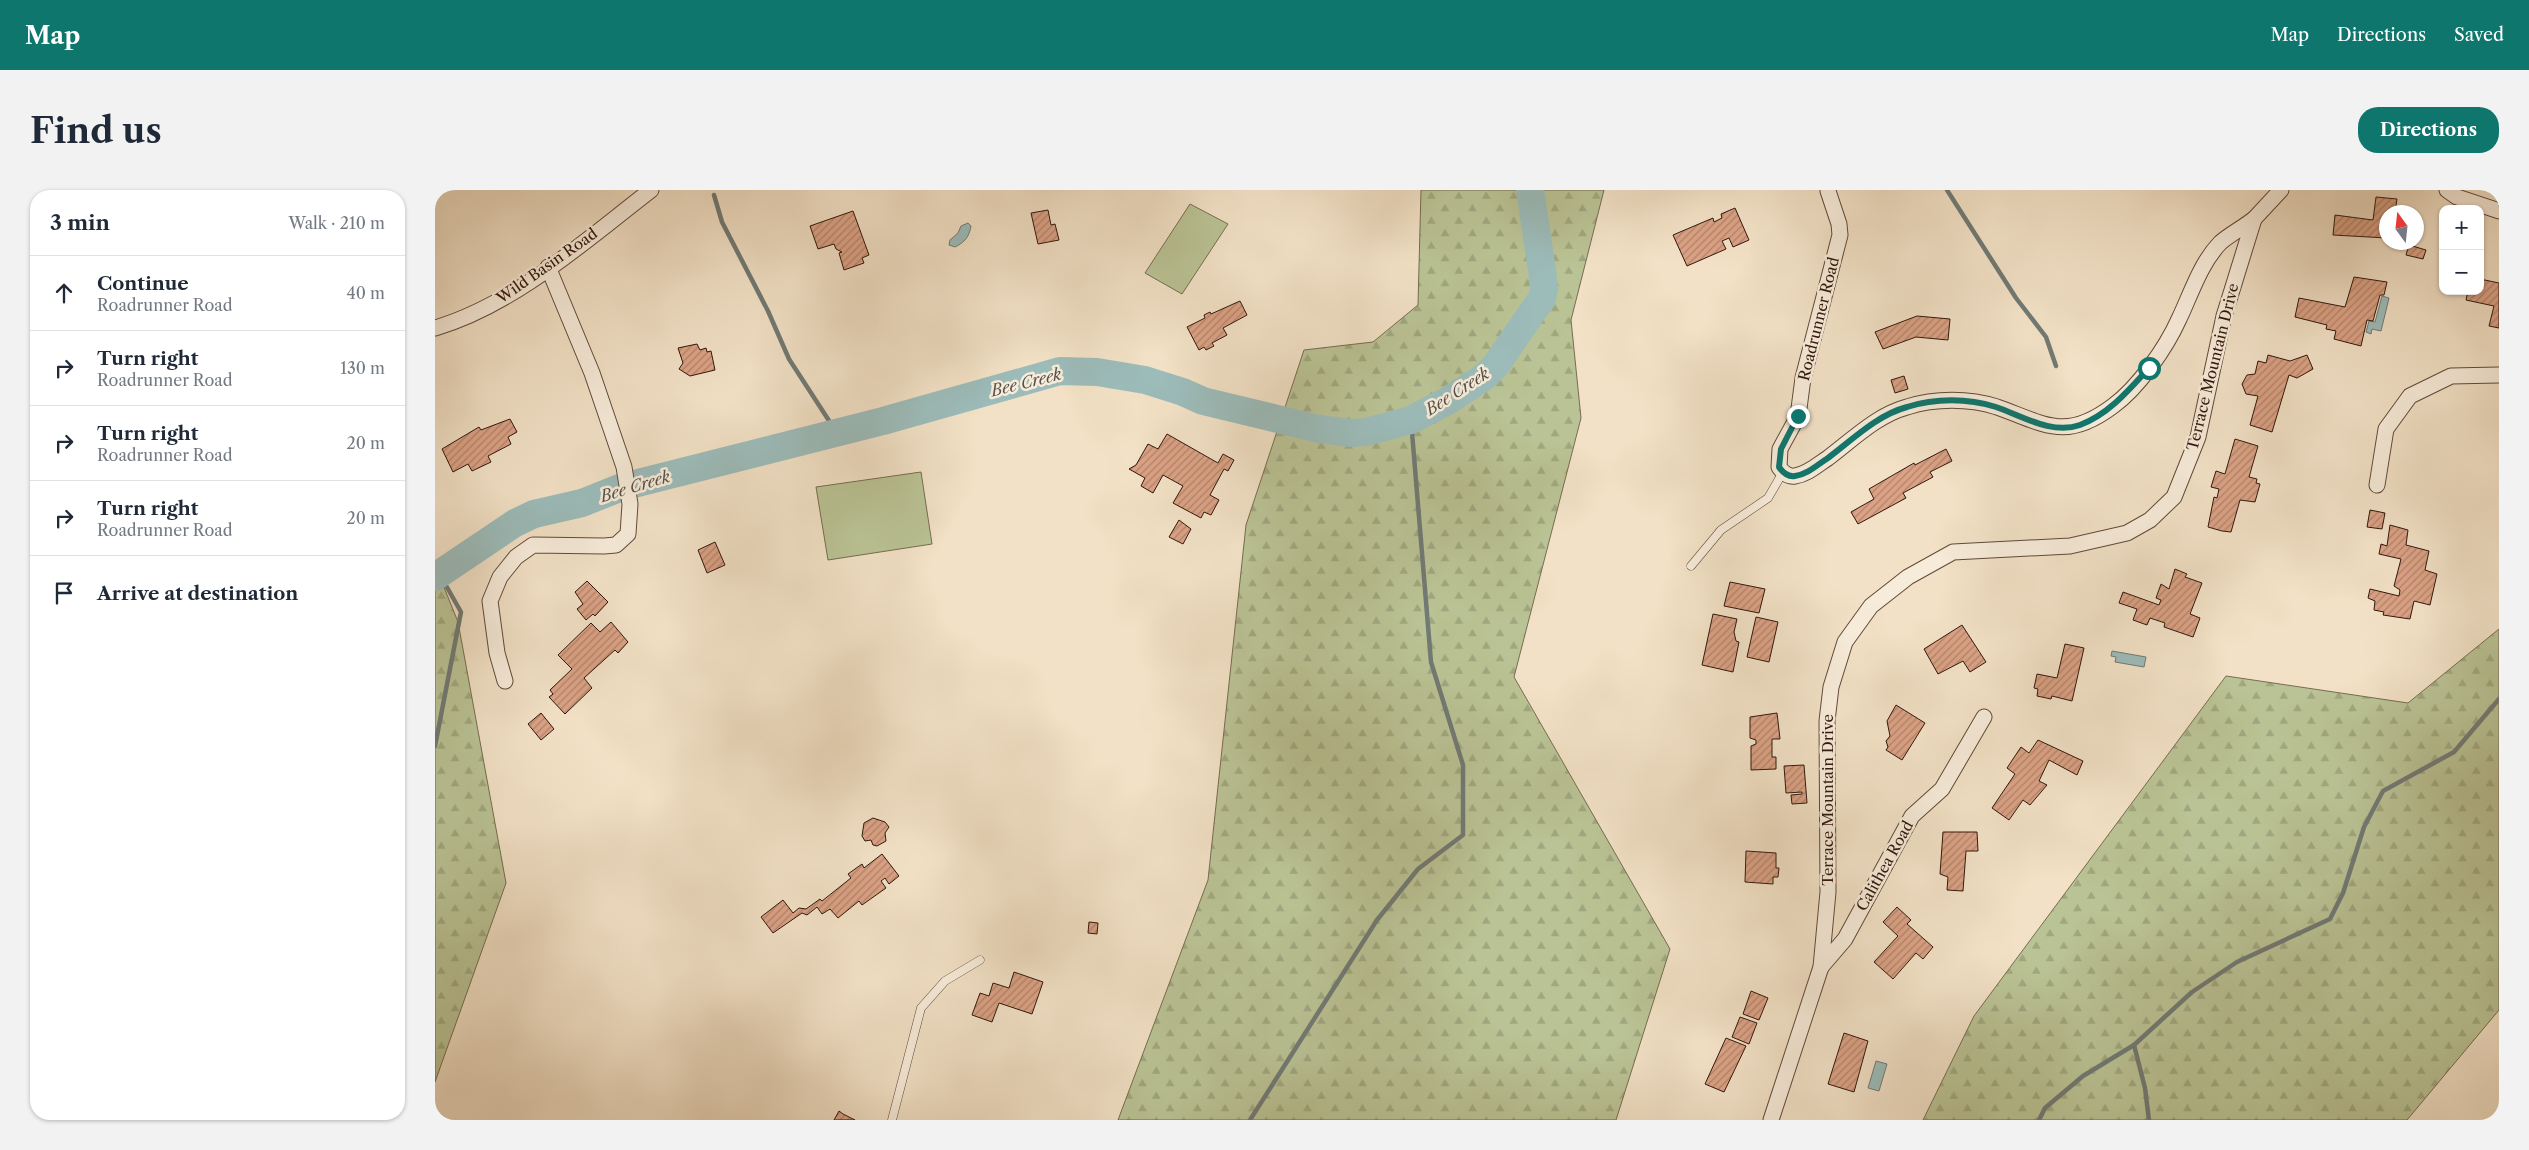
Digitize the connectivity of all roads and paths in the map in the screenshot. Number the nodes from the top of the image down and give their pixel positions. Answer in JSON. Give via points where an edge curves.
{"nodes":[{"id":1,"x":651,"y":190,"type":"edge"},
{"id":2,"x":2281,"y":190,"type":"edge"},
{"id":3,"x":2447,"y":190,"type":"edge"},
{"id":4,"x":1828,"y":191,"type":"edge"},
{"id":5,"x":2499,"y":211,"type":"edge"},
{"id":6,"x":2255,"y":219,"type":"junction"},
{"id":7,"x":548,"y":267,"type":"junction"},
{"id":8,"x":435,"y":328,"type":"edge"},
{"id":9,"x":2499,"y":375,"type":"edge"},
{"id":10,"x":1783,"y":472,"type":"junction"},
{"id":11,"x":2377,"y":484,"type":"dead end"},
{"id":12,"x":1691,"y":566,"type":"dead end"},
{"id":13,"x":505,"y":681,"type":"dead end"},
{"id":14,"x":1984,"y":717,"type":"dead end"},
{"id":15,"x":980,"y":960,"type":"dead end"},
{"id":16,"x":1821,"y":967,"type":"junction"},
{"id":17,"x":892,"y":1120,"type":"edge"},
{"id":18,"x":1771,"y":1120,"type":"edge"}],
"edges":[{"from":1,"to":7,"type":"street","name":"Wild Basin Road"},
{"from":2,"to":6,"type":"street","name":"Terrace Mountain Drive"},
{"from":3,"to":5,"type":"street","via":[[2457,197]]},
{"from":4,"to":10,"type":"street","name":"Roadrunner Road","via":[[1839,224],[1839,235],[1803,378],[1798,416],[1781,449],[1779,467]]},
{"from":6,"to":10,"type":"street","via":[[2221,242],[2205,263],[2178,322],[2149,368],[2115,405],[2097,417],[2078,426],[2059,428],[1995,407],[1941,400],[1906,407],[1876,422],[1809,472],[1793,476]]},
{"from":6,"to":16,"type":"street","name":"Terrace Mountain Drive","via":[[2224,316],[2198,436],[2175,497],[2150,520],[2118,535],[2070,546],[1953,552],[1908,577],[1871,606],[1845,642],[1831,687],[1827,721],[1827,892]]},
{"from":7,"to":8,"type":"street","name":"Wild Basin Road","via":[[510,296]]},
{"from":7,"to":13,"type":"street","via":[[592,373],[625,476],[628,534],[616,544],[533,545],[516,557],[500,577],[490,601],[497,652]]},
{"from":9,"to":11,"type":"street","via":[[2451,376],[2410,396],[2386,428]]},
{"from":10,"to":12,"type":"lane","via":[[1768,498],[1721,530]]},
{"from":14,"to":16,"type":"street","name":"Calithea Road","via":[[1942,789],[1912,816],[1845,938]]},
{"from":15,"to":17,"type":"lane","via":[[945,981],[921,1008]]},
{"from":16,"to":18,"type":"street","name":"Terrace Mountain Drive"}]}
